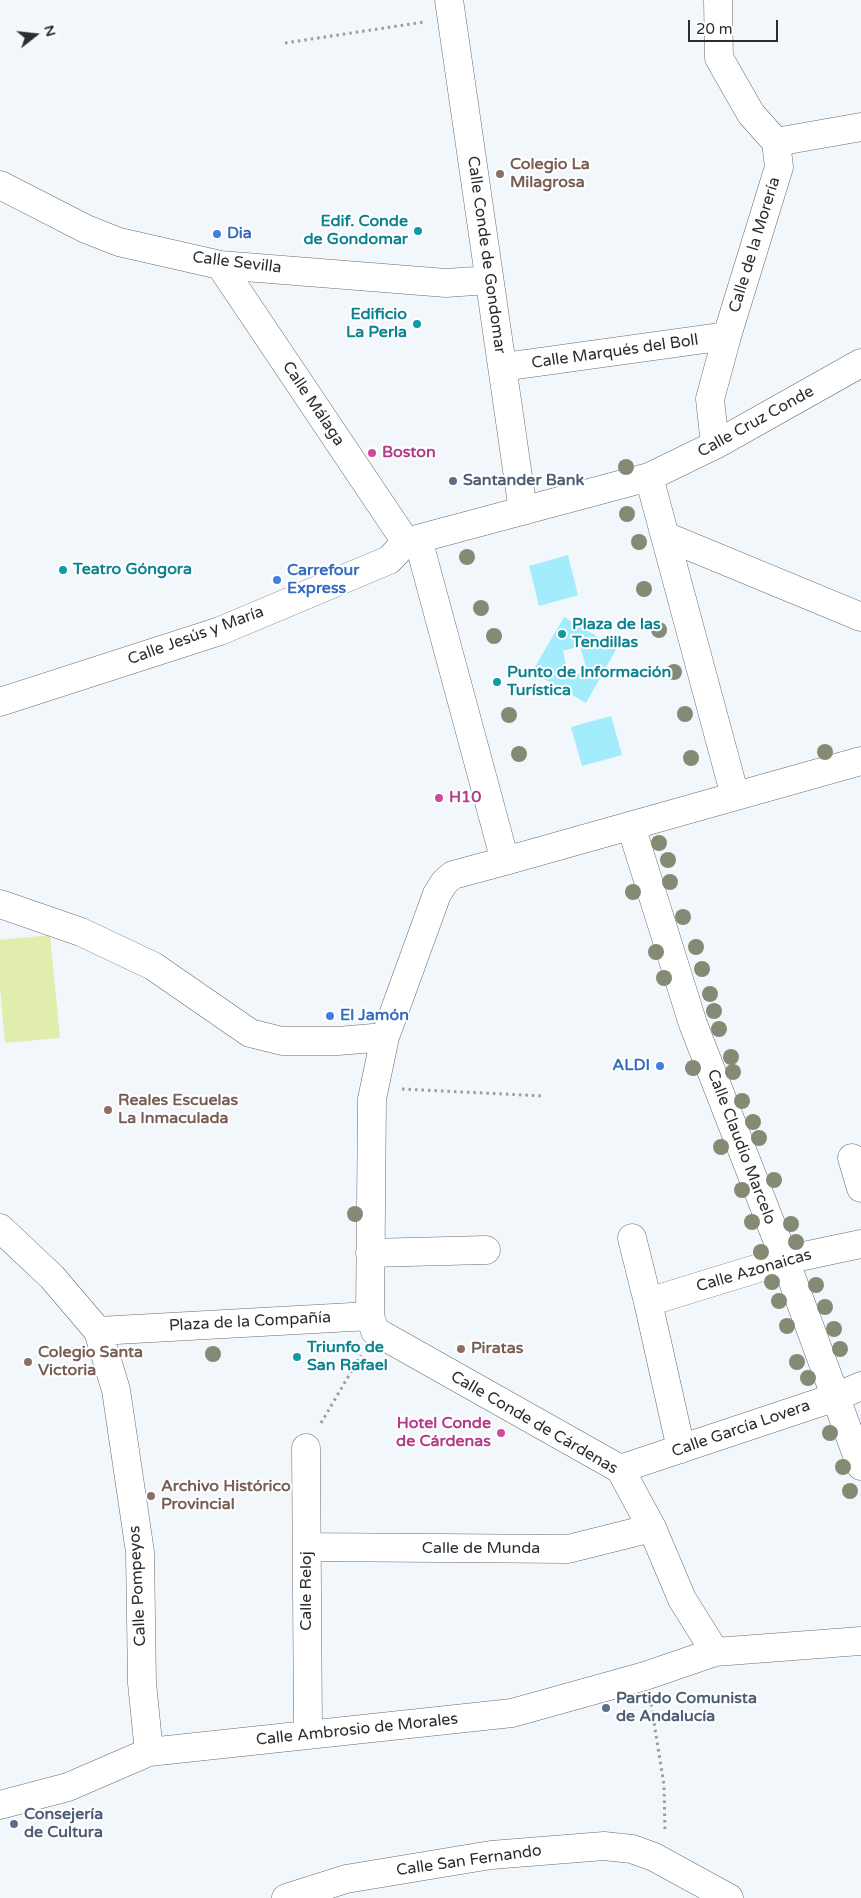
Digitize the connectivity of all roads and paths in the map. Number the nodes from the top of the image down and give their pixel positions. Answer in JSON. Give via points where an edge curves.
{"nodes":[{"id":1,"x":718,"y":0,"type":"edge"},
{"id":2,"x":450,"y":9,"type":"edge"},
{"id":3,"x":285,"y":43,"type":"dead end"},
{"id":4,"x":861,"y":127,"type":"edge"},
{"id":5,"x":776,"y":142,"type":"junction"},
{"id":6,"x":0,"y":185,"type":"edge"},
{"id":7,"x":220,"y":265,"type":"junction"},
{"id":8,"x":489,"y":280,"type":"junction"},
{"id":9,"x":727,"y":336,"type":"junction"},
{"id":10,"x":860,"y":366,"type":"edge"},
{"id":11,"x":503,"y":367,"type":"junction"},
{"id":12,"x":715,"y":445,"type":"junction"},
{"id":13,"x":649,"y":477,"type":"junction"},
{"id":14,"x":523,"y":511,"type":"junction"},
{"id":15,"x":665,"y":536,"type":"junction"},
{"id":16,"x":404,"y":547,"type":"junction"},
{"id":17,"x":861,"y":618,"type":"edge"},
{"id":18,"x":0,"y":702,"type":"edge"},
{"id":19,"x":861,"y":761,"type":"edge"},
{"id":20,"x":735,"y":796,"type":"junction"},
{"id":21,"x":631,"y":826,"type":"junction"},
{"id":22,"x":505,"y":861,"type":"junction"},
{"id":23,"x":0,"y":904,"type":"edge"},
{"id":24,"x":385,"y":1037,"type":"junction"},
{"id":25,"x":397,"y":1088,"type":"dead end"},
{"id":26,"x":544,"y":1096,"type":"dead end"},
{"id":27,"x":852,"y":1158,"type":"dead end"},
{"id":28,"x":861,"y":1188,"type":"edge"},
{"id":29,"x":0,"y":1228,"type":"edge"},
{"id":30,"x":632,"y":1238,"type":"dead end"},
{"id":31,"x":861,"y":1244,"type":"edge"},
{"id":32,"x":486,"y":1250,"type":"dead end"},
{"id":33,"x":370,"y":1252,"type":"junction"},
{"id":34,"x":785,"y":1260,"type":"junction"},
{"id":35,"x":648,"y":1302,"type":"junction"},
{"id":36,"x":372,"y":1323,"type":"junction"},
{"id":37,"x":107,"y":1331,"type":"junction"},
{"id":38,"x":861,"y":1386,"type":"edge"},
{"id":39,"x":836,"y":1397,"type":"junction"},
{"id":40,"x":306,"y":1448,"type":"joint"},
{"id":41,"x":681,"y":1449,"type":"junction"},
{"id":42,"x":861,"y":1466,"type":"edge"},
{"id":43,"x":620,"y":1469,"type":"junction"},
{"id":44,"x":652,"y":1528,"type":"junction"},
{"id":45,"x":307,"y":1547,"type":"junction"},
{"id":46,"x":861,"y":1641,"type":"edge"},
{"id":47,"x":715,"y":1652,"type":"junction"},
{"id":48,"x":645,"y":1676,"type":"junction"},
{"id":49,"x":308,"y":1734,"type":"junction"},
{"id":50,"x":149,"y":1752,"type":"junction"},
{"id":51,"x":0,"y":1805,"type":"edge"},
{"id":52,"x":654,"y":1858,"type":"junction"},
{"id":53,"x":286,"y":1898,"type":"edge"},
{"id":54,"x":729,"y":1898,"type":"edge"}],
"edges":[{"from":1,"to":5,"type":"street","via":[[719,58],[751,114]]},
{"from":2,"to":3,"type":"path"},
{"from":2,"to":8,"type":"street","name":"Calle Conde de Gondomar"},
{"from":4,"to":5,"type":"street"},
{"from":5,"to":9,"type":"street","name":"Calle de la Morería","via":[[779,167]]},
{"from":6,"to":7,"type":"street","name":"Calle Sevilla","via":[[86,229],[119,242]]},
{"from":7,"to":8,"type":"street","name":"Calle Sevilla","via":[[446,283]]},
{"from":7,"to":16,"type":"street","name":"Calle Málaga"},
{"from":8,"to":11,"type":"street","name":"Calle Conde de Gondomar"},
{"from":9,"to":11,"type":"street","name":"Calle Marqués del Boll"},
{"from":9,"to":12,"type":"street","name":"Calle de la Morería","via":[[710,398]]},
{"from":10,"to":12,"type":"street","name":"Calle Cruz Conde"},
{"from":11,"to":14,"type":"street","name":"Calle Conde de Gondomar"},
{"from":12,"to":13,"type":"street","name":"Calle Cruz Conde"},
{"from":13,"to":14,"type":"street"},
{"from":13,"to":15,"type":"street"},
{"from":14,"to":16,"type":"street"},
{"from":15,"to":17,"type":"street"},
{"from":15,"to":20,"type":"street"},
{"from":16,"to":18,"type":"street","name":"Calle Jesús y María","via":[[220,631]]},
{"from":16,"to":22,"type":"street"},
{"from":19,"to":20,"type":"street"},
{"from":20,"to":21,"type":"street"},
{"from":21,"to":22,"type":"street"},
{"from":21,"to":34,"type":"street","name":"Calle Claudio Marcelo","via":[[693,1024]]},
{"from":22,"to":24,"type":"street","via":[[453,875],[444,883],[437,894]]},
{"from":23,"to":24,"type":"street","via":[[82,932],[153,966],[250,1033],[282,1041]]},
{"from":24,"to":33,"type":"street","via":[[372,1099]]},
{"from":25,"to":26,"type":"path"},
{"from":27,"to":28,"type":"street"},
{"from":29,"to":37,"type":"street"},
{"from":30,"to":35,"type":"street"},
{"from":31,"to":34,"type":"street","name":"Calle Azonaicas"},
{"from":32,"to":33,"type":"street"},
{"from":33,"to":36,"type":"street"},
{"from":34,"to":35,"type":"street","name":"Calle Azonaicas"},
{"from":34,"to":39,"type":"street","name":"Calle Claudio Marcelo"},
{"from":35,"to":41,"type":"street"},
{"from":36,"to":37,"type":"street","name":"Plaza de la Compañía"},
{"from":36,"to":40,"type":"path"},
{"from":36,"to":43,"type":"street","name":"Calle Conde de Cárdenas"},
{"from":37,"to":50,"type":"street","name":"Calle Pompeyos","via":[[140,1552],[142,1683]]},
{"from":38,"to":39,"type":"street","name":"Calle García Lovera"},
{"from":39,"to":41,"type":"street","name":"Calle García Lovera"},
{"from":39,"to":42,"type":"street","name":"Calle Claudio Marcelo"},
{"from":40,"to":45,"type":"street","name":"Calle Reloj"},
{"from":41,"to":43,"type":"street","name":"Calle García Lovera"},
{"from":43,"to":44,"type":"street","name":"Calle Conde de Cárdenas"},
{"from":44,"to":45,"type":"street","name":"Calle de Munda","via":[[568,1549]]},
{"from":44,"to":47,"type":"street","name":"Calle Conde de Cárdenas","via":[[682,1599]]},
{"from":45,"to":49,"type":"street","name":"Calle Reloj"},
{"from":46,"to":47,"type":"street","name":"Calle Ambrosio de Morales"},
{"from":47,"to":48,"type":"street","name":"Calle Ambrosio de Morales"},
{"from":48,"to":49,"type":"street","name":"Calle Ambrosio de Morales","via":[[512,1714]]},
{"from":48,"to":52,"type":"path","via":[[664,1785],[665,1836]]},
{"from":49,"to":50,"type":"street","name":"Calle Ambrosio de Morales"},
{"from":50,"to":51,"type":"street","name":"Calle Ambrosio de Morales","via":[[68,1787]]},
{"from":52,"to":53,"type":"street","name":"Calle San Fernando","via":[[632,1849],[604,1846],[491,1855],[346,1879]]},
{"from":52,"to":54,"type":"street","name":"Calle San Fernando"}]}
